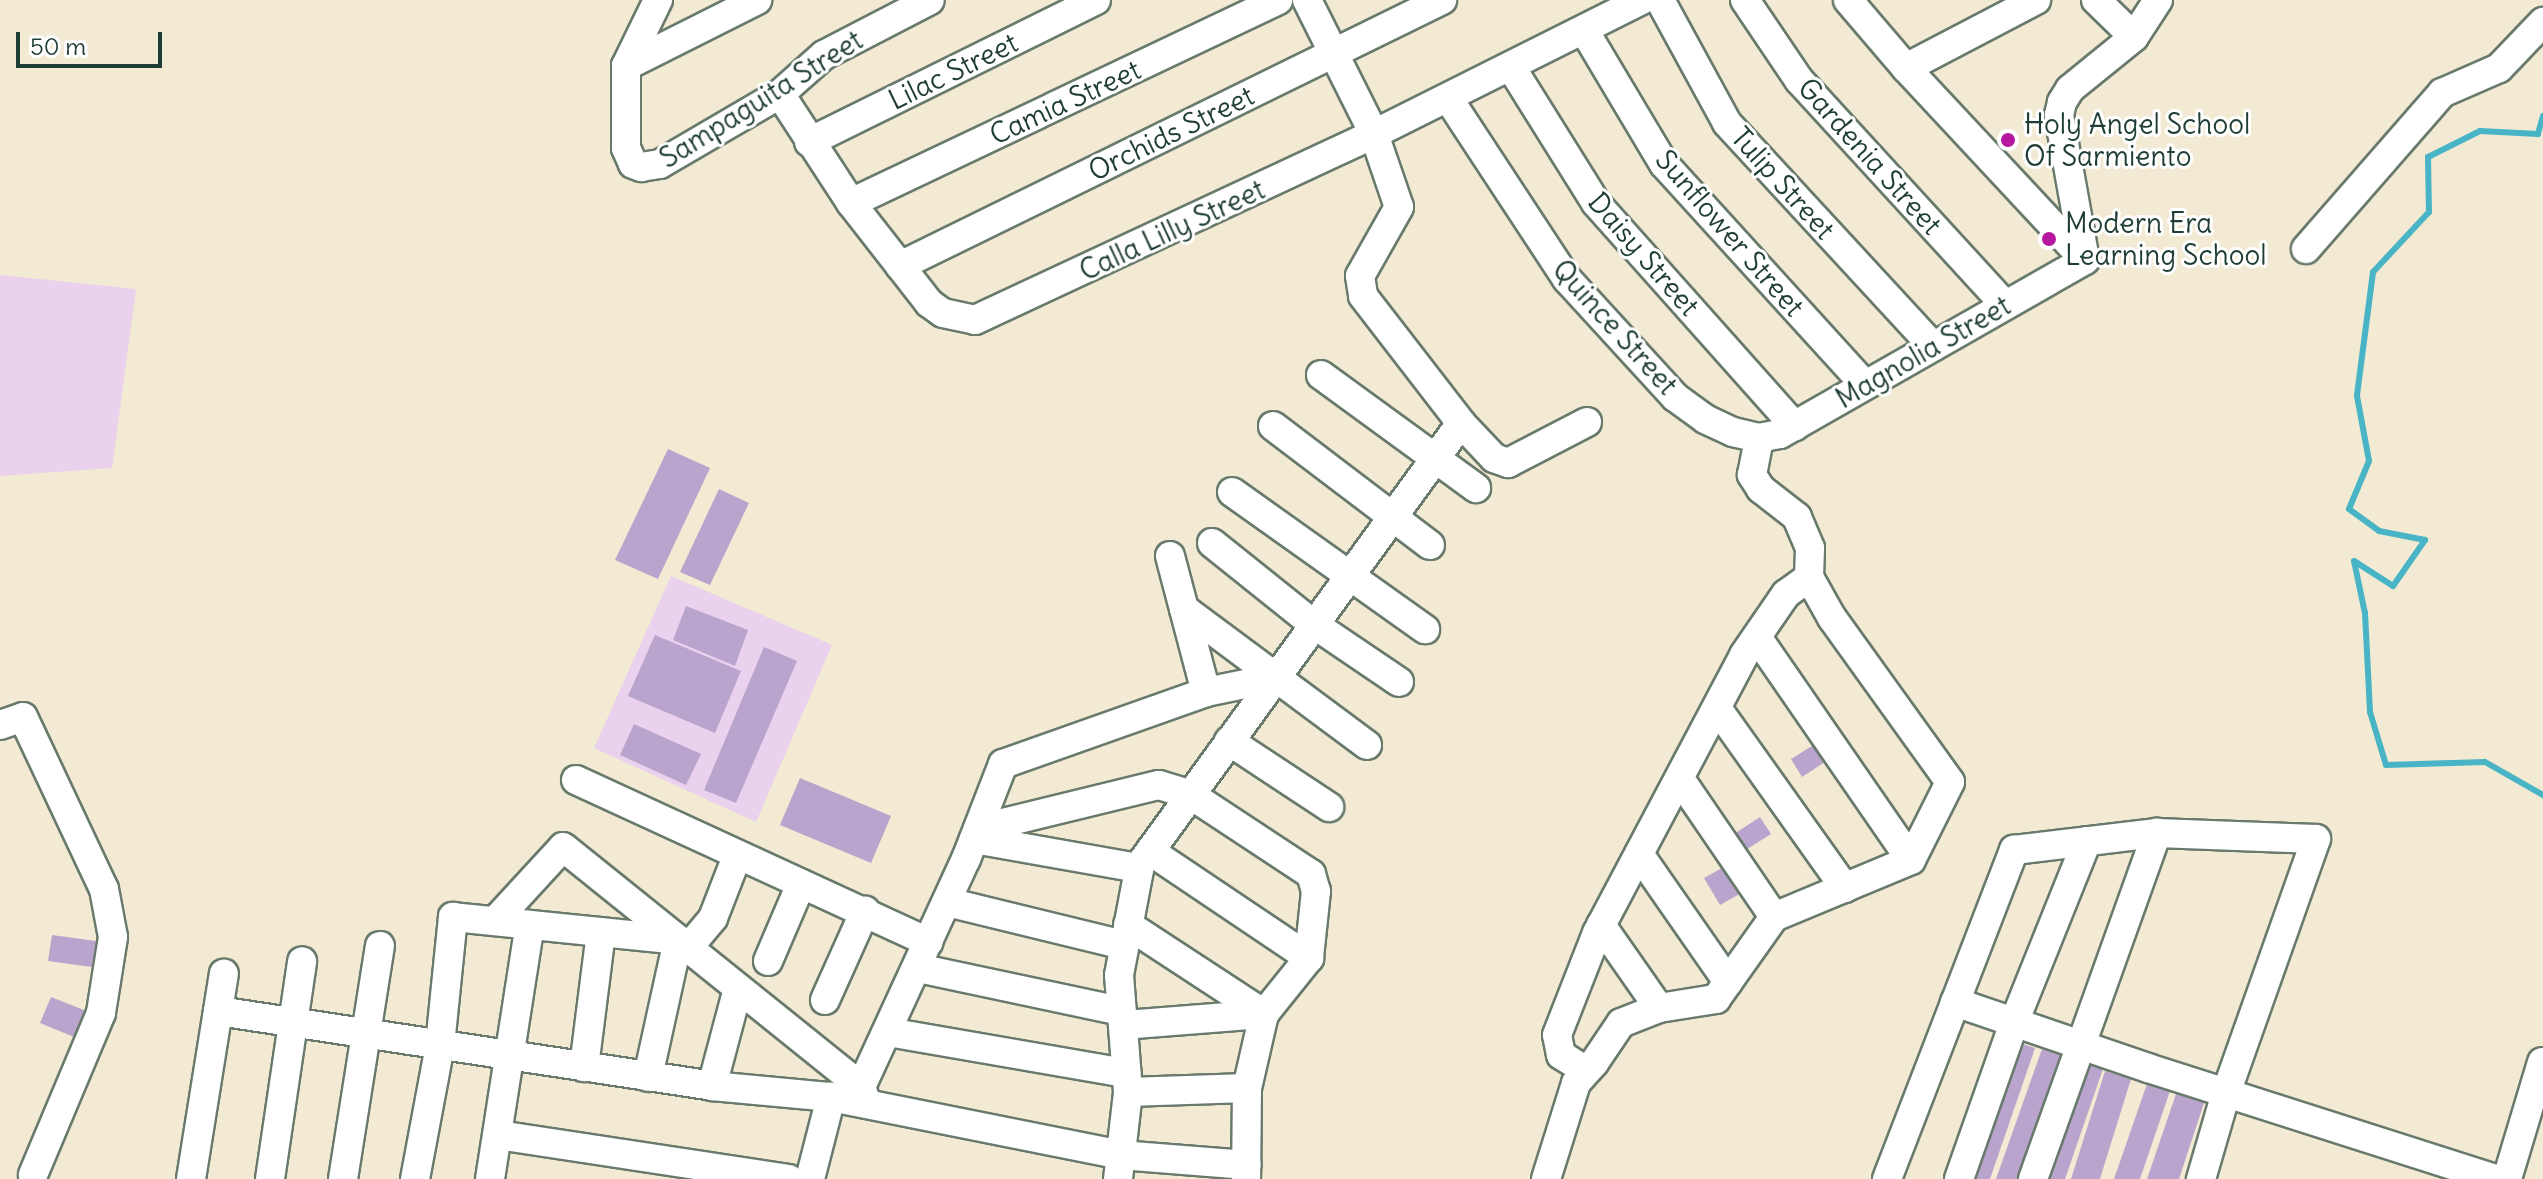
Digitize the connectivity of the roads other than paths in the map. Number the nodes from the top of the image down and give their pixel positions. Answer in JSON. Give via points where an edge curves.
{"nodes":[{"id":1,"x":658,"y":0,"type":"edge"},
{"id":2,"x":757,"y":0,"type":"edge"},
{"id":3,"x":930,"y":0,"type":"edge"},
{"id":4,"x":1096,"y":0,"type":"edge"},
{"id":5,"x":1278,"y":0,"type":"edge"},
{"id":6,"x":1307,"y":0,"type":"edge"},
{"id":7,"x":1442,"y":0,"type":"edge"},
{"id":8,"x":1642,"y":0,"type":"edge"},
{"id":9,"x":1660,"y":0,"type":"edge"},
{"id":10,"x":1745,"y":0,"type":"edge"},
{"id":11,"x":2036,"y":0,"type":"edge"},
{"id":12,"x":2096,"y":0,"type":"edge"},
{"id":13,"x":2158,"y":0,"type":"edge"},
{"id":14,"x":1861,"y":4,"type":"edge"},
{"id":15,"x":2543,"y":22,"type":"edge"},
{"id":16,"x":1584,"y":30,"type":"junction"},
{"id":17,"x":2134,"y":37,"type":"junction"},
{"id":18,"x":1333,"y":52,"type":"junction"},
{"id":19,"x":626,"y":66,"type":"junction"},
{"id":20,"x":1511,"y":67,"type":"junction"},
{"id":21,"x":1906,"y":68,"type":"junction"},
{"id":22,"x":780,"y":94,"type":"junction"},
{"id":23,"x":1448,"y":98,"type":"junction"},
{"id":24,"x":1374,"y":134,"type":"junction"},
{"id":25,"x":809,"y":142,"type":"junction"},
{"id":26,"x":851,"y":203,"type":"junction"},
{"id":27,"x":2306,"y":249,"type":"dead end"},
{"id":28,"x":2085,"y":260,"type":"junction"},
{"id":29,"x":900,"y":266,"type":"junction"},
{"id":30,"x":2005,"y":305,"type":"junction"},
{"id":31,"x":1933,"y":346,"type":"junction"},
{"id":32,"x":1321,"y":375,"type":"dead end"},
{"id":33,"x":1865,"y":385,"type":"junction"},
{"id":34,"x":1587,"y":422,"type":"dead end"},
{"id":35,"x":1461,"y":423,"type":"junction"},
{"id":36,"x":1273,"y":426,"type":"dead end"},
{"id":37,"x":1795,"y":426,"type":"junction"},
{"id":38,"x":1759,"y":438,"type":"junction"},
{"id":39,"x":1435,"y":459,"type":"junction"},
{"id":40,"x":1476,"y":488,"type":"dead end"},
{"id":41,"x":1232,"y":492,"type":"dead end"},
{"id":42,"x":1394,"y":516,"type":"junction"},
{"id":43,"x":1212,"y":543,"type":"dead end"},
{"id":44,"x":1430,"y":545,"type":"dead end"},
{"id":45,"x":1170,"y":556,"type":"dead end"},
{"id":46,"x":1349,"y":576,"type":"junction"},
{"id":47,"x":1809,"y":577,"type":"junction"},
{"id":48,"x":1184,"y":609,"type":"junction"},
{"id":49,"x":1312,"y":623,"type":"junction"},
{"id":50,"x":1425,"y":629,"type":"dead end"},
{"id":51,"x":1757,"y":637,"type":"junction"},
{"id":52,"x":1274,"y":678,"type":"junction"},
{"id":53,"x":1399,"y":682,"type":"dead end"},
{"id":54,"x":1206,"y":692,"type":"junction"},
{"id":55,"x":1717,"y":708,"type":"junction"},
{"id":56,"x":0,"y":725,"type":"edge"},
{"id":57,"x":1229,"y":741,"type":"junction"},
{"id":58,"x":1367,"y":745,"type":"dead end"},
{"id":59,"x":1680,"y":779,"type":"junction"},
{"id":60,"x":576,"y":780,"type":"dead end"},
{"id":61,"x":1191,"y":795,"type":"junction"},
{"id":62,"x":1329,"y":807,"type":"dead end"},
{"id":63,"x":2157,"y":833,"type":"junction"},
{"id":64,"x":976,"y":834,"type":"junction"},
{"id":65,"x":2087,"y":841,"type":"junction"},
{"id":66,"x":1639,"y":854,"type":"junction"},
{"id":67,"x":737,"y":856,"type":"junction"},
{"id":68,"x":1144,"y":860,"type":"junction"},
{"id":69,"x":1911,"y":860,"type":"junction"},
{"id":70,"x":801,"y":884,"type":"junction"},
{"id":71,"x":1845,"y":888,"type":"junction"},
{"id":72,"x":947,"y":902,"type":"junction"},
{"id":73,"x":865,"y":911,"type":"junction"},
{"id":74,"x":1774,"y":917,"type":"junction"},
{"id":75,"x":495,"y":921,"type":"junction"},
{"id":76,"x":530,"y":925,"type":"junction"},
{"id":77,"x":1601,"y":925,"type":"junction"},
{"id":78,"x":601,"y":932,"type":"junction"},
{"id":79,"x":1126,"y":935,"type":"junction"},
{"id":80,"x":929,"y":942,"type":"junction"},
{"id":81,"x":683,"y":944,"type":"junction"},
{"id":82,"x":380,"y":946,"type":"dead end"},
{"id":83,"x":1309,"y":958,"type":"junction"},
{"id":84,"x":302,"y":961,"type":"dead end"},
{"id":85,"x":768,"y":961,"type":"dead end"},
{"id":86,"x":918,"y":968,"type":"junction"},
{"id":87,"x":224,"y":974,"type":"dead end"},
{"id":88,"x":1728,"y":982,"type":"junction"},
{"id":89,"x":738,"y":988,"type":"junction"},
{"id":90,"x":825,"y":1000,"type":"dead end"},
{"id":91,"x":1955,"y":1002,"type":"junction"},
{"id":92,"x":1659,"y":1008,"type":"junction"},
{"id":93,"x":218,"y":1011,"type":"junction"},
{"id":94,"x":1264,"y":1014,"type":"junction"},
{"id":95,"x":1122,"y":1018,"type":"junction"},
{"id":96,"x":2015,"y":1020,"type":"junction"},
{"id":97,"x":293,"y":1022,"type":"junction"},
{"id":98,"x":888,"y":1032,"type":"junction"},
{"id":99,"x":368,"y":1034,"type":"junction"},
{"id":100,"x":2079,"y":1044,"type":"junction"},
{"id":101,"x":440,"y":1045,"type":"junction"},
{"id":102,"x":511,"y":1056,"type":"junction"},
{"id":103,"x":2542,"y":1062,"type":"edge"},
{"id":104,"x":584,"y":1067,"type":"junction"},
{"id":105,"x":1585,"y":1070,"type":"junction"},
{"id":106,"x":648,"y":1077,"type":"junction"},
{"id":107,"x":1127,"y":1083,"type":"junction"},
{"id":108,"x":712,"y":1086,"type":"junction"},
{"id":109,"x":1247,"y":1088,"type":"junction"},
{"id":110,"x":2226,"y":1093,"type":"junction"},
{"id":111,"x":864,"y":1096,"type":"junction"},
{"id":112,"x":831,"y":1097,"type":"junction"},
{"id":113,"x":498,"y":1135,"type":"junction"},
{"id":114,"x":1119,"y":1167,"type":"edge"},
{"id":115,"x":1246,"y":1172,"type":"edge"},
{"id":116,"x":33,"y":1175,"type":"dead end"},
{"id":117,"x":191,"y":1179,"type":"edge"},
{"id":118,"x":270,"y":1179,"type":"edge"},
{"id":119,"x":343,"y":1179,"type":"edge"},
{"id":120,"x":415,"y":1179,"type":"edge"},
{"id":121,"x":490,"y":1179,"type":"edge"},
{"id":122,"x":789,"y":1179,"type":"edge"},
{"id":123,"x":810,"y":1179,"type":"edge"},
{"id":124,"x":1546,"y":1179,"type":"edge"},
{"id":125,"x":1887,"y":1179,"type":"edge"},
{"id":126,"x":1959,"y":1179,"type":"edge"},
{"id":127,"x":2033,"y":1179,"type":"edge"},
{"id":128,"x":2201,"y":1179,"type":"edge"},
{"id":129,"x":2496,"y":1179,"type":"edge"},
{"id":130,"x":2507,"y":1179,"type":"edge"}],
"edges":[{"from":1,"to":19,"type":"street"},
{"from":2,"to":19,"type":"street"},
{"from":3,"to":22,"type":"street","name":"Sampaguita Street","via":[[824,55]]},
{"from":4,"to":25,"type":"street","name":"Lilac Street"},
{"from":5,"to":26,"type":"street","name":"Camia Street"},
{"from":6,"to":18,"type":"street"},
{"from":7,"to":18,"type":"street","name":"Orchids Street"},
{"from":8,"to":16,"type":"street","name":"Calla Lilly Street"},
{"from":9,"to":31,"type":"street","name":"Tulip Street","via":[[1727,123]]},
{"from":10,"to":30,"type":"street","name":"Gardenia Street","via":[[1799,80]]},
{"from":11,"to":21,"type":"street"},
{"from":12,"to":17,"type":"street"},
{"from":13,"to":17,"type":"street"},
{"from":14,"to":21,"type":"street"},
{"from":15,"to":27,"type":"street","via":[[2499,68],[2442,93]]},
{"from":16,"to":20,"type":"street","name":"Calla Lilly Street"},
{"from":16,"to":33,"type":"street","name":"Sunflower Street","via":[[1664,164]]},
{"from":17,"to":28,"type":"street","via":[[2070,89],[2059,115]]},
{"from":18,"to":24,"type":"street"},
{"from":18,"to":29,"type":"street","name":"Orchids Street"},
{"from":19,"to":22,"type":"street","name":"Sampaguita Street","via":[[626,148],[633,164],[641,167],[660,164]]},
{"from":20,"to":23,"type":"street","name":"Calla Lilly Street"},
{"from":20,"to":37,"type":"street","name":"Daisy Street","via":[[1596,203]]},
{"from":21,"to":28,"type":"street"},
{"from":22,"to":25,"type":"street","name":"Calla Lilly Street"},
{"from":23,"to":24,"type":"street","name":"Calla Lilly Street"},
{"from":23,"to":38,"type":"street","name":"Quince Street","via":[[1567,279],[1648,370],[1705,419]]},
{"from":24,"to":29,"type":"street","name":"Calla Lilly Street","via":[[975,320],[943,313],[929,303]]},
{"from":24,"to":35,"type":"street","via":[[1400,209],[1360,276],[1363,296]]},
{"from":25,"to":26,"type":"street","name":"Calla Lilly Street"},
{"from":26,"to":29,"type":"street","name":"Calla Lilly Street"},
{"from":28,"to":30,"type":"street","name":"Magnolia Street"},
{"from":30,"to":31,"type":"street","name":"Magnolia Street"},
{"from":31,"to":33,"type":"street","name":"Magnolia Street"},
{"from":32,"to":39,"type":"street"},
{"from":33,"to":37,"type":"street","name":"Magnolia Street"},
{"from":34,"to":35,"type":"street","via":[[1508,463],[1494,458]]},
{"from":35,"to":39,"type":"street"},
{"from":36,"to":42,"type":"street"},
{"from":37,"to":38,"type":"street","name":"Magnolia Street"},
{"from":38,"to":47,"type":"street","via":[[1752,475],[1761,489],[1797,517],[1810,548]]},
{"from":39,"to":40,"type":"street"},
{"from":39,"to":42,"type":"street"},
{"from":41,"to":46,"type":"street"},
{"from":42,"to":44,"type":"street"},
{"from":42,"to":46,"type":"street"},
{"from":43,"to":49,"type":"street"},
{"from":45,"to":48,"type":"street"},
{"from":46,"to":49,"type":"street"},
{"from":46,"to":50,"type":"street"},
{"from":47,"to":51,"type":"street","via":[[1786,594]]},
{"from":47,"to":69,"type":"street","via":[[1832,618],[1950,782]]},
{"from":48,"to":52,"type":"street"},
{"from":48,"to":54,"type":"street"},
{"from":49,"to":52,"type":"street"},
{"from":49,"to":53,"type":"street"},
{"from":51,"to":55,"type":"street"},
{"from":51,"to":69,"type":"street"},
{"from":52,"to":54,"type":"street"},
{"from":52,"to":57,"type":"street"},
{"from":52,"to":58,"type":"street"},
{"from":54,"to":64,"type":"street","via":[[1003,764]]},
{"from":55,"to":59,"type":"street"},
{"from":55,"to":71,"type":"street"},
{"from":56,"to":116,"type":"street","via":[[23,717],[104,889],[113,937],[101,1013]]},
{"from":57,"to":61,"type":"street"},
{"from":57,"to":62,"type":"street"},
{"from":59,"to":66,"type":"street"},
{"from":59,"to":74,"type":"street"},
{"from":60,"to":67,"type":"street"},
{"from":61,"to":64,"type":"street","via":[[1148,786]]},
{"from":61,"to":68,"type":"street"},
{"from":61,"to":83,"type":"street","via":[[1311,874],[1316,891]]},
{"from":63,"to":65,"type":"street"},
{"from":63,"to":100,"type":"street"},
{"from":63,"to":110,"type":"street","via":[[2316,839]]},
{"from":64,"to":68,"type":"street"},
{"from":64,"to":72,"type":"street"},
{"from":65,"to":91,"type":"street","via":[[2014,850]]},
{"from":65,"to":96,"type":"street"},
{"from":66,"to":77,"type":"street"},
{"from":66,"to":88,"type":"street"},
{"from":67,"to":70,"type":"street"},
{"from":67,"to":81,"type":"street","via":[[713,918]]},
{"from":68,"to":79,"type":"street"},
{"from":68,"to":83,"type":"street"},
{"from":69,"to":71,"type":"street"},
{"from":70,"to":73,"type":"street"},
{"from":70,"to":85,"type":"street"},
{"from":71,"to":74,"type":"street"},
{"from":72,"to":79,"type":"street"},
{"from":72,"to":80,"type":"street"},
{"from":73,"to":80,"type":"street"},
{"from":73,"to":90,"type":"street"},
{"from":74,"to":88,"type":"street"},
{"from":75,"to":76,"type":"street"},
{"from":75,"to":81,"type":"street","via":[[563,847]]},
{"from":75,"to":101,"type":"street","via":[[453,917]]},
{"from":76,"to":78,"type":"street"},
{"from":76,"to":102,"type":"street"},
{"from":77,"to":92,"type":"street"},
{"from":77,"to":105,"type":"street","via":[[1557,1035],[1561,1055]]},
{"from":78,"to":81,"type":"street"},
{"from":78,"to":104,"type":"street"},
{"from":79,"to":94,"type":"street"},
{"from":79,"to":95,"type":"street","via":[[1119,975]]},
{"from":80,"to":86,"type":"street"},
{"from":81,"to":89,"type":"street"},
{"from":81,"to":106,"type":"street"},
{"from":82,"to":99,"type":"street"},
{"from":83,"to":94,"type":"street"},
{"from":84,"to":97,"type":"street"},
{"from":86,"to":95,"type":"street"},
{"from":86,"to":98,"type":"street"},
{"from":87,"to":93,"type":"street"},
{"from":88,"to":92,"type":"street","via":[[1716,999]]},
{"from":89,"to":108,"type":"street"},
{"from":89,"to":111,"type":"street"},
{"from":91,"to":96,"type":"street"},
{"from":91,"to":125,"type":"street"},
{"from":92,"to":105,"type":"street","via":[[1621,1023]]},
{"from":93,"to":97,"type":"street"},
{"from":93,"to":117,"type":"street"},
{"from":94,"to":95,"type":"street"},
{"from":94,"to":109,"type":"street"},
{"from":95,"to":107,"type":"street"},
{"from":96,"to":100,"type":"street"},
{"from":96,"to":126,"type":"street"},
{"from":97,"to":99,"type":"street"},
{"from":97,"to":118,"type":"street"},
{"from":98,"to":107,"type":"street"},
{"from":98,"to":111,"type":"street"},
{"from":99,"to":101,"type":"street"},
{"from":99,"to":119,"type":"street"},
{"from":100,"to":110,"type":"street"},
{"from":100,"to":127,"type":"street"},
{"from":101,"to":102,"type":"street"},
{"from":101,"to":120,"type":"street"},
{"from":102,"to":104,"type":"street"},
{"from":102,"to":113,"type":"street"},
{"from":103,"to":130,"type":"street"},
{"from":104,"to":106,"type":"street"},
{"from":105,"to":124,"type":"street","via":[[1576,1083]]},
{"from":106,"to":108,"type":"street"},
{"from":107,"to":109,"type":"street"},
{"from":107,"to":114,"type":"street"},
{"from":108,"to":112,"type":"street"},
{"from":109,"to":115,"type":"street"},
{"from":110,"to":128,"type":"street"},
{"from":110,"to":129,"type":"street"},
{"from":111,"to":112,"type":"street"},
{"from":111,"to":114,"type":"street"},
{"from":112,"to":123,"type":"street"},
{"from":113,"to":121,"type":"street"},
{"from":113,"to":122,"type":"street"},
{"from":114,"to":115,"type":"street"}]}
